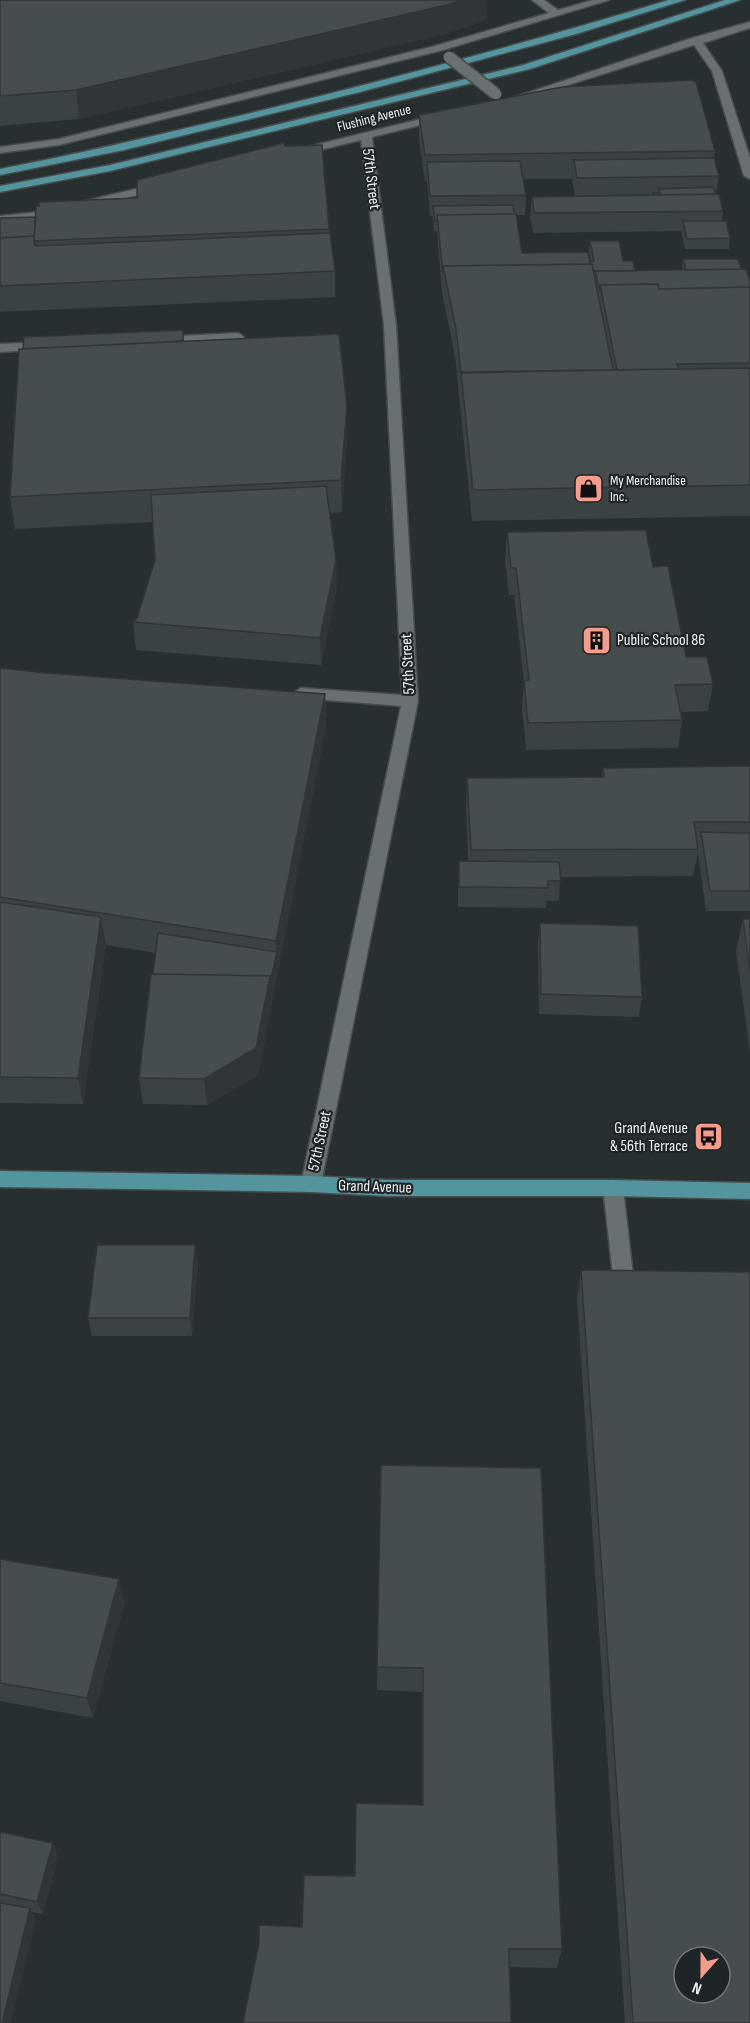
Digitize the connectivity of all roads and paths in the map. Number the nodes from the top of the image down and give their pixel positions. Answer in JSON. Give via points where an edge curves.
{"nodes":[{"id":1,"x":537,"y":0,"type":"edge"},
{"id":2,"x":604,"y":0,"type":"edge"},
{"id":3,"x":680,"y":0,"type":"edge"},
{"id":4,"x":735,"y":0,"type":"edge"},
{"id":5,"x":556,"y":13,"type":"junction"},
{"id":6,"x":750,"y":25,"type":"edge"},
{"id":7,"x":696,"y":40,"type":"junction"},
{"id":8,"x":439,"y":48,"type":"junction"},
{"id":9,"x":447,"y":116,"type":"edge"},
{"id":10,"x":366,"y":135,"type":"junction"},
{"id":11,"x":0,"y":150,"type":"edge"},
{"id":12,"x":287,"y":155,"type":"edge"},
{"id":13,"x":0,"y":172,"type":"edge"},
{"id":14,"x":750,"y":176,"type":"edge"},
{"id":15,"x":174,"y":183,"type":"edge"},
{"id":16,"x":0,"y":189,"type":"edge"},
{"id":17,"x":0,"y":220,"type":"edge"},
{"id":18,"x":238,"y":337,"type":"edge"},
{"id":19,"x":142,"y":341,"type":"edge"},
{"id":20,"x":59,"y":345,"type":"edge"},
{"id":21,"x":0,"y":348,"type":"edge"},
{"id":22,"x":290,"y":692,"type":"edge"},
{"id":23,"x":410,"y":701,"type":"junction"},
{"id":24,"x":0,"y":1179,"type":"edge"},
{"id":25,"x":311,"y":1184,"type":"junction"},
{"id":26,"x":613,"y":1188,"type":"junction"},
{"id":27,"x":750,"y":1191,"type":"edge"},
{"id":28,"x":626,"y":1299,"type":"edge"}],
"edges":[{"from":1,"to":5,"type":"street"},
{"from":2,"to":5,"type":"street"},
{"from":3,"to":13,"type":"main road","name":"Flushing Avenue","via":[[389,83]]},
{"from":4,"to":16,"type":"main road","name":"Flushing Avenue","via":[[526,67],[110,168]]},
{"from":5,"to":8,"type":"street"},
{"from":6,"to":7,"type":"street"},
{"from":7,"to":8,"type":"street","bridge":true,"via":[[585,79],[499,100]]},
{"from":7,"to":14,"type":"street","via":[[717,71]]},
{"from":8,"to":11,"type":"street","via":[[59,142]]},
{"from":9,"to":10,"type":"street","name":"Flushing Avenue"},
{"from":10,"to":12,"type":"street","name":"Flushing Avenue"},
{"from":10,"to":23,"type":"street","name":"57th Street","via":[[390,325]]},
{"from":15,"to":17,"type":"street","via":[[39,216]]},
{"from":18,"to":19,"type":"street"},
{"from":20,"to":21,"type":"street"},
{"from":22,"to":23,"type":"street"},
{"from":23,"to":25,"type":"street","name":"57th Street"},
{"from":24,"to":25,"type":"main road","name":"Grand Avenue"},
{"from":25,"to":26,"type":"main road","name":"Grand Avenue"},
{"from":26,"to":27,"type":"main road","name":"Grand Avenue"},
{"from":26,"to":28,"type":"street"}]}
